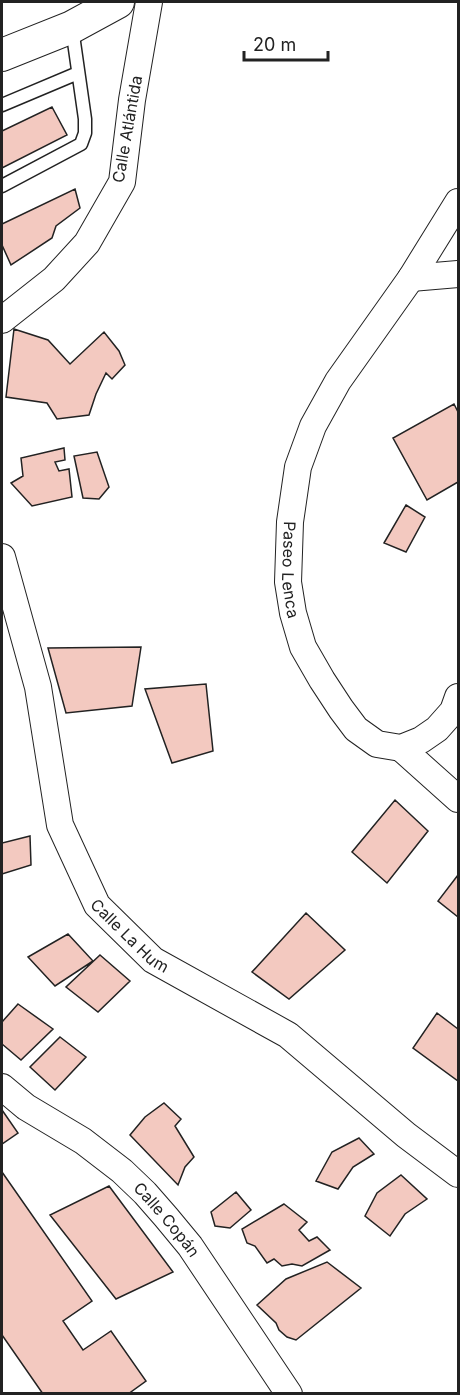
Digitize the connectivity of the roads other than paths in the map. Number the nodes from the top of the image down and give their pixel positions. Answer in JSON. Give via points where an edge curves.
{"nodes":[{"id":1,"x":118,"y":2,"type":"edge"},
{"id":2,"x":149,"y":2,"type":"edge"},
{"id":3,"x":72,"y":27,"type":"junction"},
{"id":4,"x":3,"y":54,"type":"edge"},
{"id":5,"x":78,"y":73,"type":"junction"},
{"id":6,"x":2,"y":105,"type":"edge"},
{"id":7,"x":2,"y":186,"type":"edge"},
{"id":8,"x":459,"y":202,"type":"edge"},
{"id":9,"x":459,"y":274,"type":"edge"},
{"id":10,"x":411,"y":278,"type":"junction"},
{"id":11,"x":2,"y":320,"type":"edge"},
{"id":12,"x":2,"y":557,"type":"edge"},
{"id":13,"x":459,"y":697,"type":"edge"},
{"id":14,"x":401,"y":748,"type":"junction"},
{"id":15,"x":459,"y":799,"type":"edge"},
{"id":16,"x":2,"y":1087,"type":"edge"},
{"id":17,"x":459,"y":1174,"type":"edge"},
{"id":18,"x":289,"y":1394,"type":"edge"}],
"edges":[{"from":1,"to":3,"type":"street"},
{"from":2,"to":11,"type":"street","name":"Calle Atlántida","via":[[122,182],[87,243],[54,279]]},
{"from":3,"to":4,"type":"street"},
{"from":3,"to":5,"type":"lane"},
{"from":5,"to":6,"type":"lane"},
{"from":5,"to":7,"type":"lane","via":[[85,119],[81,144]]},
{"from":8,"to":10,"type":"street","name":"Paseo Lenca"},
{"from":9,"to":10,"type":"street"},
{"from":10,"to":14,"type":"street","name":"Paseo Lenca","via":[[338,381],[314,426],[298,466],[290,522],[288,582],[303,647],[322,680],[356,729],[377,744]]},
{"from":12,"to":17,"type":"street","name":"Calle La Hum","via":[[38,687],[60,825],[97,905],[153,960],[288,1035],[406,1136]]},
{"from":13,"to":14,"type":"street","via":[[437,729]]},
{"from":14,"to":15,"type":"street"},
{"from":16,"to":18,"type":"street","name":"Calle Copán","via":[[26,1107],[83,1141],[145,1193],[190,1246]]}]}
